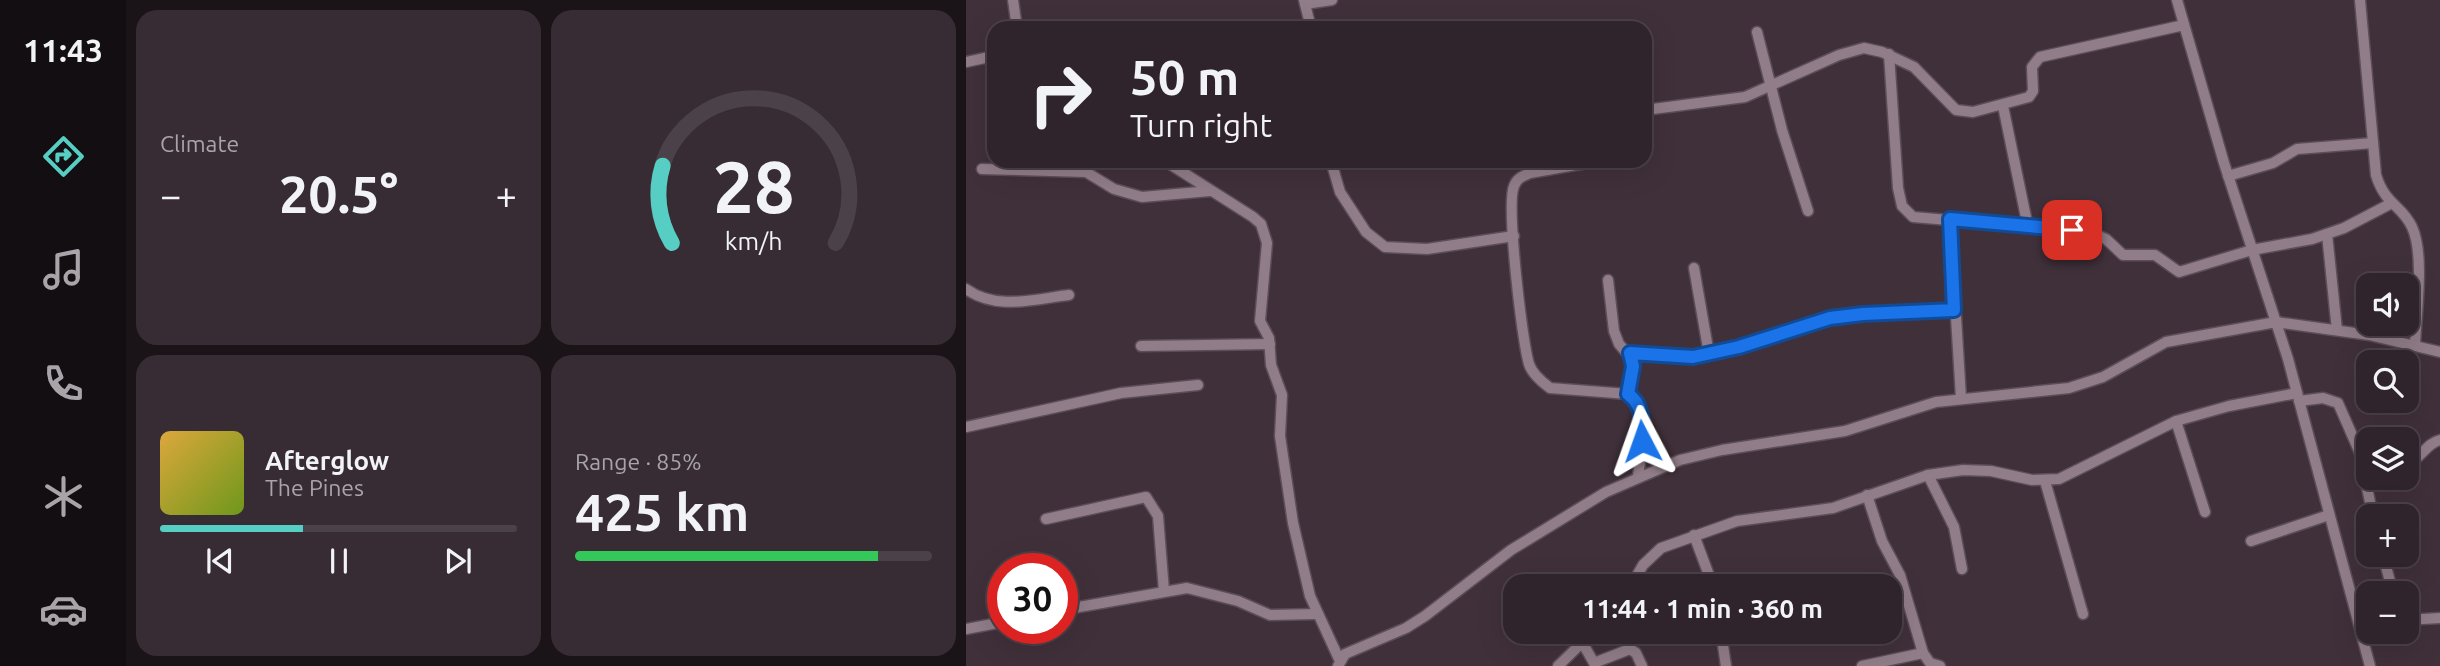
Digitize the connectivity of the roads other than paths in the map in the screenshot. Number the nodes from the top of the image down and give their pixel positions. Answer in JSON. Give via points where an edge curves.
{"nodes":[{"id":1,"x":1013,"y":0,"type":"edge"},
{"id":2,"x":1332,"y":0,"type":"edge"},
{"id":3,"x":2177,"y":0,"type":"edge"},
{"id":4,"x":2360,"y":0,"type":"edge"},
{"id":5,"x":1305,"y":2,"type":"edge"},
{"id":6,"x":1016,"y":21,"type":"edge"},
{"id":7,"x":1309,"y":21,"type":"edge"},
{"id":8,"x":2184,"y":25,"type":"junction"},
{"id":9,"x":1757,"y":32,"type":"dead end"},
{"id":10,"x":1889,"y":54,"type":"junction"},
{"id":11,"x":987,"y":58,"type":"edge"},
{"id":12,"x":966,"y":62,"type":"edge"},
{"id":13,"x":1771,"y":87,"type":"junction"},
{"id":14,"x":2003,"y":106,"type":"junction"},
{"id":15,"x":1652,"y":109,"type":"edge"},
{"id":16,"x":2373,"y":143,"type":"junction"},
{"id":17,"x":1176,"y":168,"type":"edge"},
{"id":18,"x":1333,"y":168,"type":"edge"},
{"id":19,"x":1564,"y":168,"type":"edge"},
{"id":20,"x":982,"y":169,"type":"dead end"},
{"id":21,"x":2228,"y":176,"type":"junction"},
{"id":22,"x":1210,"y":191,"type":"junction"},
{"id":23,"x":2390,"y":204,"type":"junction"},
{"id":24,"x":1808,"y":211,"type":"dead end"},
{"id":25,"x":1950,"y":219,"type":"junction"},
{"id":26,"x":2028,"y":227,"type":"junction"},
{"id":27,"x":2327,"y":234,"type":"junction"},
{"id":28,"x":1514,"y":236,"type":"junction"},
{"id":29,"x":2252,"y":250,"type":"junction"},
{"id":30,"x":1694,"y":268,"type":"dead end"},
{"id":31,"x":1608,"y":280,"type":"dead end"},
{"id":32,"x":966,"y":289,"type":"edge"},
{"id":33,"x":1069,"y":295,"type":"dead end"},
{"id":34,"x":1954,"y":310,"type":"junction"},
{"id":35,"x":2276,"y":322,"type":"junction"},
{"id":36,"x":2337,"y":330,"type":"junction"},
{"id":37,"x":1270,"y":344,"type":"junction"},
{"id":38,"x":1141,"y":346,"type":"dead end"},
{"id":39,"x":2415,"y":346,"type":"junction"},
{"id":40,"x":2440,"y":352,"type":"edge"},
{"id":41,"x":1630,"y":353,"type":"junction"},
{"id":42,"x":1709,"y":354,"type":"junction"},
{"id":43,"x":1198,"y":385,"type":"dead end"},
{"id":44,"x":1628,"y":394,"type":"junction"},
{"id":45,"x":2298,"y":397,"type":"junction"},
{"id":46,"x":1961,"y":398,"type":"junction"},
{"id":47,"x":2176,"y":421,"type":"junction"},
{"id":48,"x":966,"y":427,"type":"edge"},
{"id":49,"x":2356,"y":438,"type":"edge"},
{"id":50,"x":2440,"y":440,"type":"edge"},
{"id":51,"x":2419,"y":455,"type":"edge"},
{"id":52,"x":1928,"y":475,"type":"junction"},
{"id":53,"x":1638,"y":476,"type":"junction"},
{"id":54,"x":2045,"y":481,"type":"junction"},
{"id":55,"x":1867,"y":495,"type":"junction"},
{"id":56,"x":2205,"y":512,"type":"dead end"},
{"id":57,"x":2329,"y":515,"type":"junction"},
{"id":58,"x":1046,"y":519,"type":"dead end"},
{"id":59,"x":1694,"y":535,"type":"junction"},
{"id":60,"x":2251,"y":541,"type":"dead end"},
{"id":61,"x":1962,"y":569,"type":"dead end"},
{"id":62,"x":1639,"y":574,"type":"edge"},
{"id":63,"x":1709,"y":574,"type":"edge"},
{"id":64,"x":1904,"y":588,"type":"joint"},
{"id":65,"x":1164,"y":590,"type":"junction"},
{"id":66,"x":1078,"y":607,"type":"edge"},
{"id":67,"x":1316,"y":614,"type":"junction"},
{"id":68,"x":2083,"y":614,"type":"dead end"},
{"id":69,"x":2440,"y":618,"type":"edge"},
{"id":70,"x":2419,"y":619,"type":"edge"},
{"id":71,"x":987,"y":625,"type":"edge"},
{"id":72,"x":966,"y":629,"type":"edge"},
{"id":73,"x":1580,"y":644,"type":"edge"},
{"id":74,"x":1583,"y":644,"type":"edge"},
{"id":75,"x":1723,"y":644,"type":"edge"},
{"id":76,"x":1923,"y":653,"type":"junction"},
{"id":77,"x":1339,"y":663,"type":"edge"},
{"id":78,"x":1558,"y":666,"type":"edge"},
{"id":79,"x":1642,"y":666,"type":"edge"},
{"id":80,"x":1726,"y":666,"type":"edge"},
{"id":81,"x":1862,"y":666,"type":"edge"},
{"id":82,"x":1940,"y":666,"type":"edge"},
{"id":83,"x":2370,"y":666,"type":"edge"}],
"edges":[{"from":1,"to":6,"type":"street"},
{"from":2,"to":5,"type":"street"},
{"from":3,"to":8,"type":"street"},
{"from":4,"to":16,"type":"street"},
{"from":5,"to":7,"type":"street"},
{"from":8,"to":14,"type":"street","via":[[2040,57],[2032,67],[2029,97]]},
{"from":8,"to":21,"type":"street"},
{"from":9,"to":13,"type":"street"},
{"from":10,"to":13,"type":"street","via":[[1874,49],[1850,51]]},
{"from":10,"to":14,"type":"street","via":[[1928,78],[1956,110]]},
{"from":10,"to":25,"type":"street","via":[[1902,206],[1913,217]]},
{"from":11,"to":12,"type":"street"},
{"from":13,"to":15,"type":"street","via":[[1720,102]]},
{"from":13,"to":24,"type":"street"},
{"from":14,"to":26,"type":"street"},
{"from":16,"to":21,"type":"street","via":[[2297,149],[2273,163]]},
{"from":16,"to":23,"type":"street","via":[[2376,175]]},
{"from":17,"to":22,"type":"street"},
{"from":18,"to":28,"type":"street","via":[[1340,192],[1366,232],[1385,247],[1427,249]]},
{"from":19,"to":28,"type":"street","via":[[1520,177],[1512,201]]},
{"from":20,"to":22,"type":"street","via":[[1086,172],[1114,189],[1142,197]]},
{"from":21,"to":29,"type":"street"},
{"from":22,"to":37,"type":"street","via":[[1253,217],[1265,233],[1259,321]]},
{"from":23,"to":27,"type":"street"},
{"from":23,"to":39,"type":"street","via":[[2405,216],[2415,235]]},
{"from":25,"to":26,"type":"street"},
{"from":25,"to":34,"type":"street"},
{"from":26,"to":29,"type":"street","via":[[2099,235],[2123,255],[2155,255],[2179,272]]},
{"from":27,"to":29,"type":"street"},
{"from":27,"to":36,"type":"street"},
{"from":28,"to":44,"type":"street","via":[[1530,367],[1550,388]]},
{"from":29,"to":35,"type":"street"},
{"from":30,"to":42,"type":"street"},
{"from":31,"to":41,"type":"street","via":[[1614,331],[1619,344]]},
{"from":32,"to":33,"type":"street","via":[[993,302]]},
{"from":34,"to":42,"type":"street","via":[[1830,318]]},
{"from":34,"to":46,"type":"street"},
{"from":35,"to":36,"type":"street"},
{"from":35,"to":45,"type":"street"},
{"from":35,"to":46,"type":"street","via":[[2166,342],[2103,377],[2069,388]]},
{"from":36,"to":39,"type":"street"},
{"from":37,"to":38,"type":"street"},
{"from":37,"to":67,"type":"street","via":[[1271,365],[1282,395],[1280,436],[1293,523]]},
{"from":39,"to":40,"type":"street"},
{"from":41,"to":42,"type":"street","via":[[1669,357]]},
{"from":41,"to":44,"type":"street","via":[[1633,366]]},
{"from":43,"to":48,"type":"street","via":[[1139,389]]},
{"from":44,"to":53,"type":"street","via":[[1641,414]]},
{"from":45,"to":47,"type":"street"},
{"from":45,"to":49,"type":"street","via":[[2338,403]]},
{"from":45,"to":57,"type":"street"},
{"from":46,"to":53,"type":"street","via":[[1913,408],[1845,431],[1722,450]]},
{"from":47,"to":54,"type":"street","via":[[2076,473]]},
{"from":47,"to":56,"type":"street"},
{"from":50,"to":51,"type":"street"},
{"from":52,"to":54,"type":"street","via":[[1978,470]]},
{"from":52,"to":55,"type":"street"},
{"from":52,"to":61,"type":"street","via":[[1954,527]]},
{"from":53,"to":77,"type":"street","via":[[1511,550],[1425,617]]},
{"from":54,"to":68,"type":"street"},
{"from":55,"to":59,"type":"street","via":[[1833,508],[1737,520]]},
{"from":55,"to":64,"type":"street"},
{"from":57,"to":60,"type":"street"},
{"from":57,"to":83,"type":"street"},
{"from":58,"to":65,"type":"street","via":[[1146,497],[1160,523]]},
{"from":59,"to":62,"type":"street","via":[[1652,555]]},
{"from":59,"to":63,"type":"street"},
{"from":64,"to":76,"type":"street"},
{"from":65,"to":66,"type":"street"},
{"from":65,"to":67,"type":"street","via":[[1200,589],[1270,615]]},
{"from":67,"to":77,"type":"street"},
{"from":69,"to":70,"type":"street"},
{"from":71,"to":72,"type":"street"},
{"from":73,"to":78,"type":"street"},
{"from":74,"to":79,"type":"street","via":[[1594,663],[1630,649]]},
{"from":75,"to":80,"type":"street"},
{"from":76,"to":81,"type":"street"},
{"from":76,"to":82,"type":"street","via":[[1930,663]]}]}
